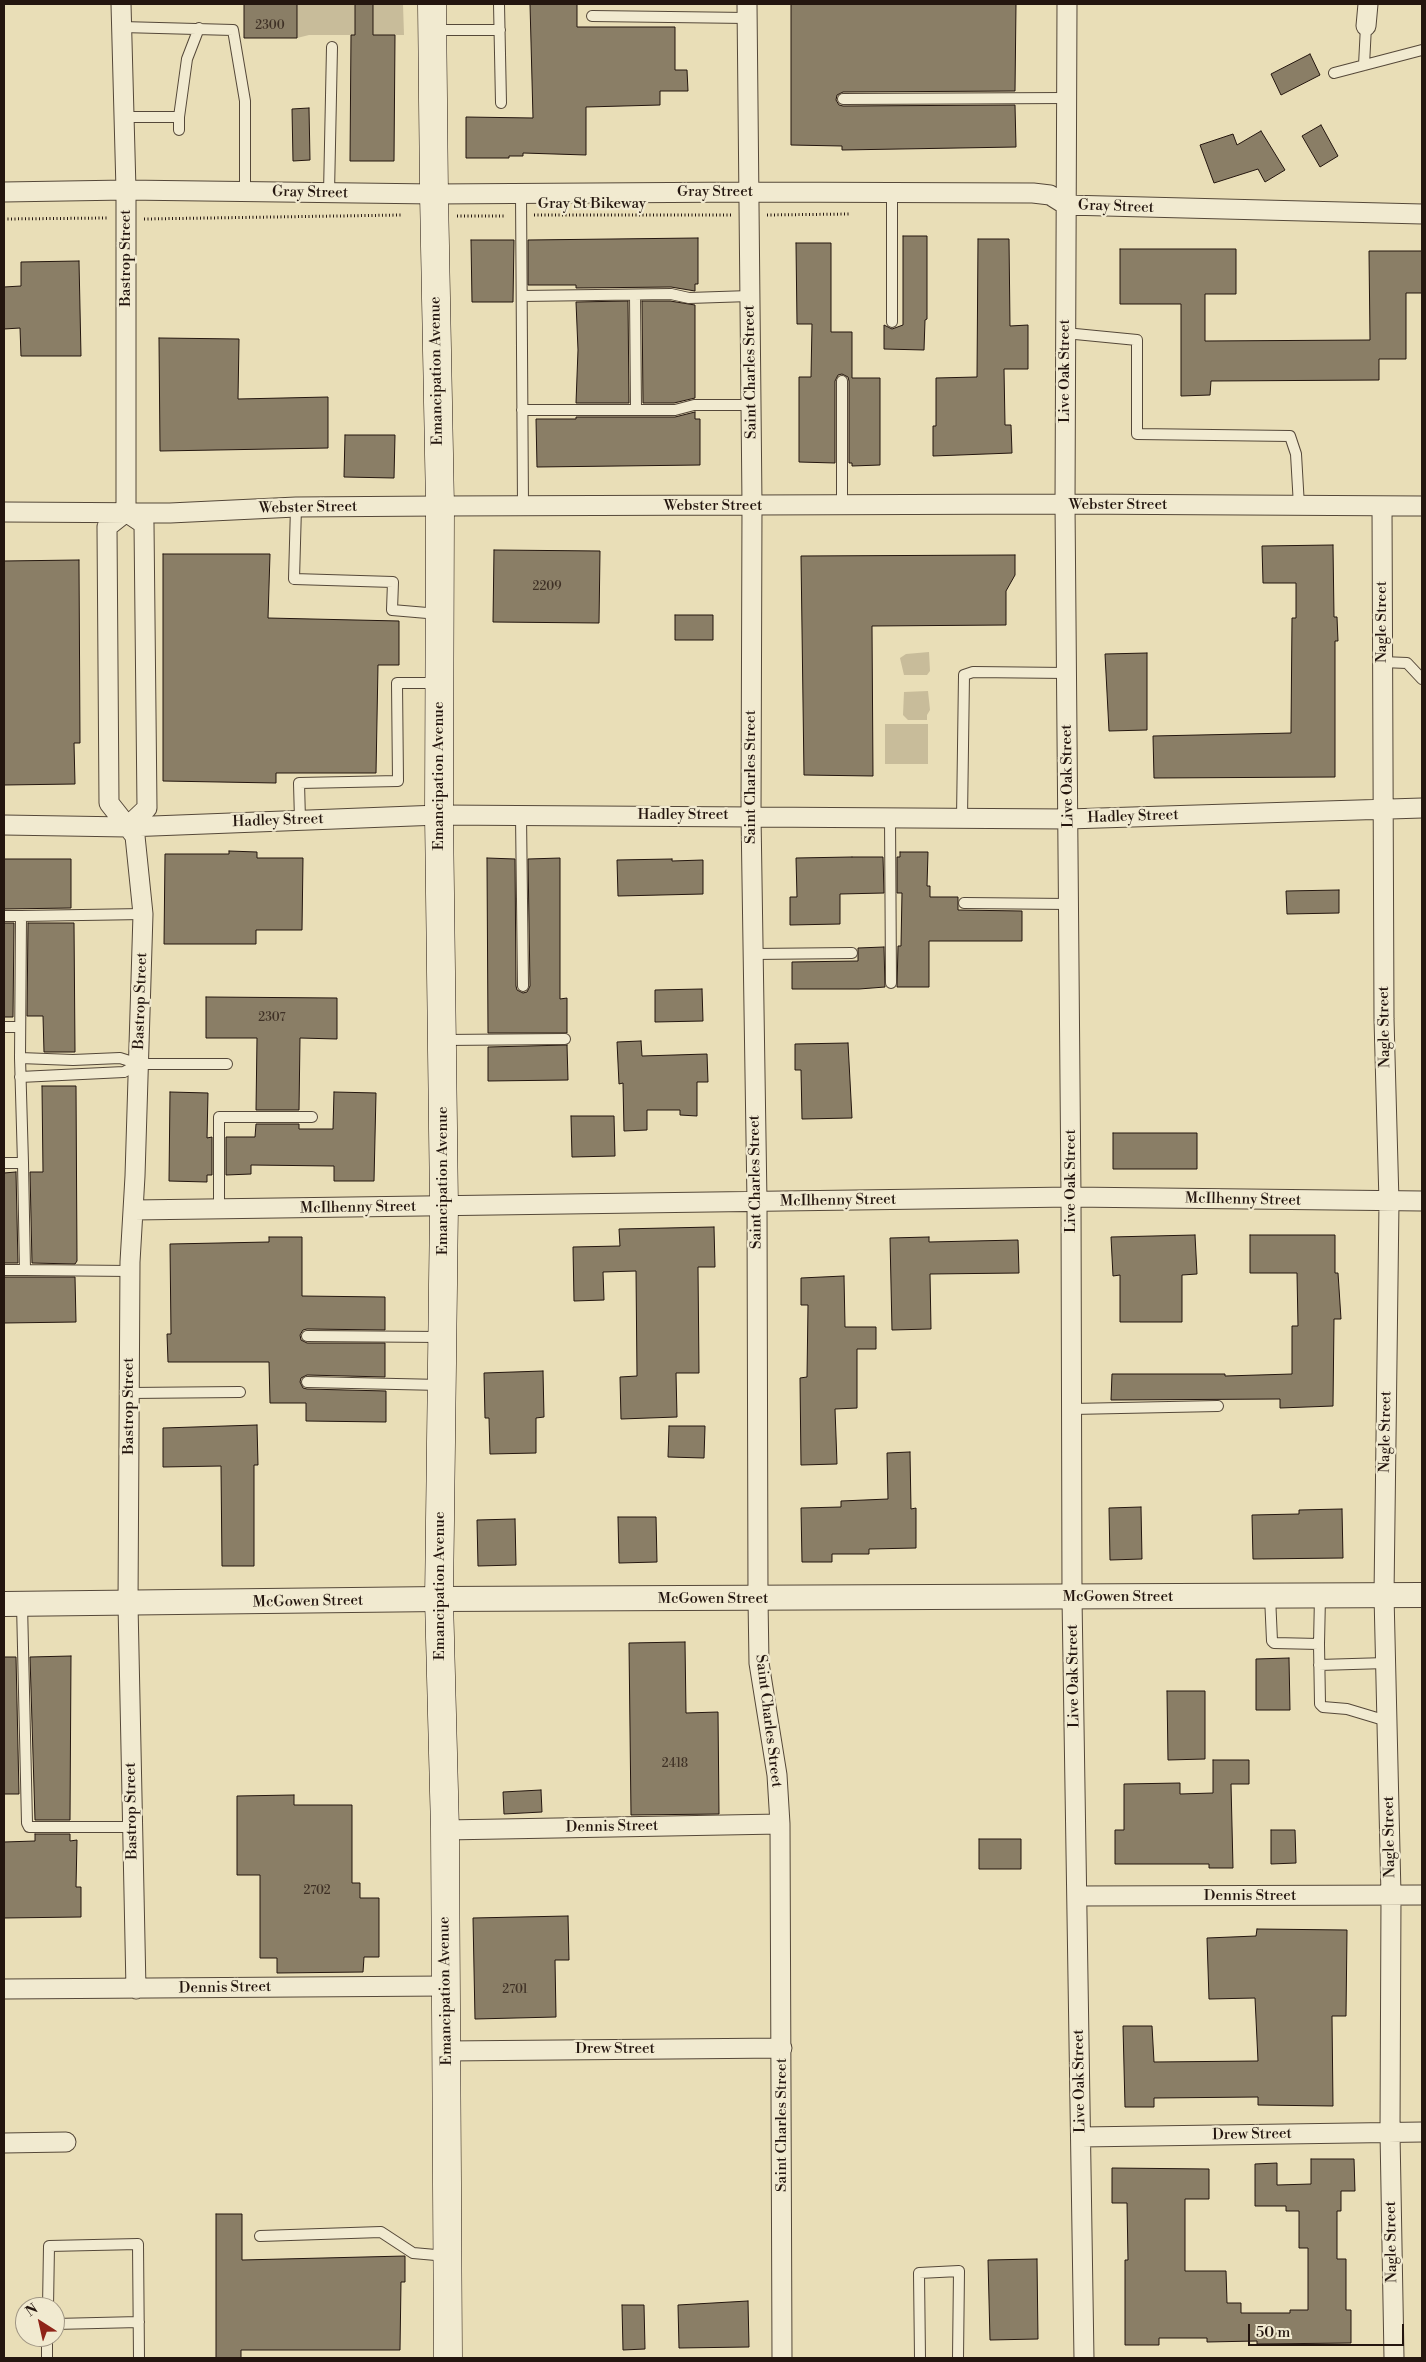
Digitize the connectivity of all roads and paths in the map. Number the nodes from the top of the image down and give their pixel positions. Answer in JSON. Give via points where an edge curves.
{"nodes":[{"id":1,"x":121,"y":4,"type":"edge"},
{"id":2,"x":432,"y":4,"type":"edge"},
{"id":3,"x":499,"y":4,"type":"edge"},
{"id":4,"x":1067,"y":4,"type":"edge"},
{"id":5,"x":1368,"y":4,"type":"edge"},
{"id":6,"x":747,"y":11,"type":"edge"},
{"id":7,"x":592,"y":16,"type":"dead end"},
{"id":8,"x":1366,"y":26,"type":"joint"},
{"id":9,"x":122,"y":28,"type":"junction"},
{"id":10,"x":199,"y":28,"type":"junction"},
{"id":11,"x":433,"y":30,"type":"junction"},
{"id":12,"x":500,"y":30,"type":"junction"},
{"id":13,"x":332,"y":47,"type":"dead end"},
{"id":14,"x":1422,"y":50,"type":"edge"},
{"id":15,"x":1364,"y":65,"type":"junction"},
{"id":16,"x":1334,"y":73,"type":"dead end"},
{"id":17,"x":1066,"y":98,"type":"junction"},
{"id":18,"x":844,"y":99,"type":"dead end"},
{"id":19,"x":501,"y":103,"type":"dead end"},
{"id":20,"x":124,"y":117,"type":"junction"},
{"id":21,"x":179,"y":117,"type":"junction"},
{"id":22,"x":179,"y":130,"type":"dead end"},
{"id":23,"x":126,"y":190,"type":"junction"},
{"id":24,"x":4,"y":192,"type":"edge"},
{"id":25,"x":245,"y":192,"type":"junction"},
{"id":26,"x":749,"y":192,"type":"junction"},
{"id":27,"x":892,"y":192,"type":"junction"},
{"id":28,"x":329,"y":193,"type":"junction"},
{"id":29,"x":434,"y":194,"type":"junction"},
{"id":30,"x":521,"y":194,"type":"junction"},
{"id":31,"x":1066,"y":205,"type":"junction"},
{"id":32,"x":1422,"y":214,"type":"edge"},
{"id":33,"x":402,"y":215,"type":"dead end"},
{"id":34,"x":725,"y":215,"type":"dead end"},
{"id":35,"x":460,"y":216,"type":"dead end"},
{"id":36,"x":521,"y":216,"type":"junction"},
{"id":37,"x":4,"y":218,"type":"edge"},
{"id":38,"x":90,"y":218,"type":"dead end"},
{"id":39,"x":144,"y":219,"type":"dead end"},
{"id":40,"x":635,"y":295,"type":"junction"},
{"id":41,"x":522,"y":296,"type":"junction"},
{"id":42,"x":750,"y":296,"type":"junction"},
{"id":43,"x":892,"y":322,"type":"dead end"},
{"id":44,"x":1066,"y":333,"type":"junction"},
{"id":45,"x":842,"y":381,"type":"dead end"},
{"id":46,"x":751,"y":405,"type":"junction"},
{"id":47,"x":522,"y":410,"type":"junction"},
{"id":48,"x":636,"y":410,"type":"junction"},
{"id":49,"x":1065,"y":504,"type":"junction"},
{"id":50,"x":752,"y":505,"type":"junction"},
{"id":51,"x":842,"y":505,"type":"junction"},
{"id":52,"x":440,"y":506,"type":"junction"},
{"id":53,"x":523,"y":506,"type":"junction"},
{"id":54,"x":1299,"y":506,"type":"junction"},
{"id":55,"x":1382,"y":506,"type":"junction"},
{"id":56,"x":1422,"y":506,"type":"edge"},
{"id":57,"x":296,"y":507,"type":"junction"},
{"id":58,"x":4,"y":512,"type":"edge"},
{"id":59,"x":126,"y":512,"type":"junction"},
{"id":60,"x":440,"y":614,"type":"junction"},
{"id":61,"x":1382,"y":662,"type":"junction"},
{"id":62,"x":1067,"y":673,"type":"junction"},
{"id":63,"x":1422,"y":679,"type":"edge"},
{"id":64,"x":439,"y":683,"type":"junction"},
{"id":65,"x":1422,"y":808,"type":"edge"},
{"id":66,"x":1382,"y":809,"type":"junction"},
{"id":67,"x":438,"y":815,"type":"junction"},
{"id":68,"x":521,"y":815,"type":"junction"},
{"id":69,"x":751,"y":816,"type":"junction"},
{"id":70,"x":890,"y":817,"type":"junction"},
{"id":71,"x":962,"y":818,"type":"junction"},
{"id":72,"x":1068,"y":819,"type":"junction"},
{"id":73,"x":300,"y":820,"type":"junction"},
{"id":74,"x":4,"y":825,"type":"edge"},
{"id":75,"x":127,"y":827,"type":"junction"},
{"id":76,"x":964,"y":903,"type":"dead end"},
{"id":77,"x":1069,"y":904,"type":"junction"},
{"id":78,"x":143,"y":914,"type":"junction"},
{"id":79,"x":4,"y":916,"type":"edge"},
{"id":80,"x":21,"y":916,"type":"junction"},
{"id":81,"x":852,"y":952,"type":"dead end"},
{"id":82,"x":753,"y":954,"type":"junction"},
{"id":83,"x":892,"y":983,"type":"dead end"},
{"id":84,"x":523,"y":986,"type":"dead end"},
{"id":85,"x":4,"y":1027,"type":"edge"},
{"id":86,"x":20,"y":1027,"type":"junction"},
{"id":87,"x":565,"y":1039,"type":"dead end"},
{"id":88,"x":442,"y":1040,"type":"junction"},
{"id":89,"x":20,"y":1058,"type":"junction"},
{"id":90,"x":139,"y":1064,"type":"junction"},
{"id":91,"x":227,"y":1064,"type":"dead end"},
{"id":92,"x":20,"y":1077,"type":"junction"},
{"id":93,"x":312,"y":1117,"type":"dead end"},
{"id":94,"x":4,"y":1163,"type":"edge"},
{"id":95,"x":23,"y":1163,"type":"junction"},
{"id":96,"x":1071,"y":1197,"type":"junction"},
{"id":97,"x":1422,"y":1201,"type":"edge"},
{"id":98,"x":757,"y":1202,"type":"junction"},
{"id":99,"x":1388,"y":1202,"type":"junction"},
{"id":100,"x":444,"y":1206,"type":"junction"},
{"id":101,"x":218,"y":1209,"type":"junction"},
{"id":102,"x":134,"y":1210,"type":"junction"},
{"id":103,"x":4,"y":1270,"type":"edge"},
{"id":104,"x":25,"y":1270,"type":"junction"},
{"id":105,"x":130,"y":1271,"type":"junction"},
{"id":106,"x":307,"y":1336,"type":"dead end"},
{"id":107,"x":442,"y":1337,"type":"junction"},
{"id":108,"x":307,"y":1382,"type":"dead end"},
{"id":109,"x":442,"y":1385,"type":"junction"},
{"id":110,"x":240,"y":1392,"type":"dead end"},
{"id":111,"x":129,"y":1393,"type":"junction"},
{"id":112,"x":1218,"y":1406,"type":"dead end"},
{"id":113,"x":1072,"y":1409,"type":"junction"},
{"id":114,"x":1384,"y":1595,"type":"junction"},
{"id":115,"x":1422,"y":1595,"type":"edge"},
{"id":116,"x":1270,"y":1596,"type":"junction"},
{"id":117,"x":1320,"y":1596,"type":"junction"},
{"id":118,"x":1072,"y":1598,"type":"junction"},
{"id":119,"x":758,"y":1599,"type":"junction"},
{"id":120,"x":439,"y":1600,"type":"junction"},
{"id":121,"x":13,"y":1604,"type":"edge"},
{"id":122,"x":128,"y":1604,"type":"junction"},
{"id":123,"x":1319,"y":1644,"type":"junction"},
{"id":124,"x":1386,"y":1663,"type":"junction"},
{"id":125,"x":1319,"y":1665,"type":"junction"},
{"id":126,"x":1387,"y":1721,"type":"junction"},
{"id":127,"x":780,"y":1824,"type":"junction"},
{"id":128,"x":133,"y":1827,"type":"junction"},
{"id":129,"x":445,"y":1830,"type":"junction"},
{"id":130,"x":1391,"y":1895,"type":"junction"},
{"id":131,"x":1422,"y":1895,"type":"edge"},
{"id":132,"x":1077,"y":1896,"type":"junction"},
{"id":133,"x":446,"y":1986,"type":"junction"},
{"id":134,"x":4,"y":1989,"type":"edge"},
{"id":135,"x":136,"y":1989,"type":"junction"},
{"id":136,"x":782,"y":2048,"type":"junction"},
{"id":137,"x":447,"y":2050,"type":"junction"},
{"id":138,"x":1422,"y":2132,"type":"edge"},
{"id":139,"x":1390,"y":2133,"type":"junction"},
{"id":140,"x":1081,"y":2138,"type":"junction"},
{"id":141,"x":66,"y":2142,"type":"dead end"},
{"id":142,"x":4,"y":2143,"type":"edge"},
{"id":143,"x":260,"y":2236,"type":"dead end"},
{"id":144,"x":448,"y":2256,"type":"junction"},
{"id":145,"x":48,"y":2297,"type":"edge"},
{"id":146,"x":139,"y":2322,"type":"junction"},
{"id":147,"x":65,"y":2324,"type":"edge"},
{"id":148,"x":139,"y":2358,"type":"edge"},
{"id":149,"x":448,"y":2358,"type":"edge"},
{"id":150,"x":782,"y":2358,"type":"edge"},
{"id":151,"x":920,"y":2358,"type":"edge"},
{"id":152,"x":958,"y":2358,"type":"edge"},
{"id":153,"x":1084,"y":2358,"type":"edge"},
{"id":154,"x":1394,"y":2358,"type":"edge"}],
"edges":[{"from":1,"to":9,"type":"street","name":"Bastrop Street"},
{"from":2,"to":11,"type":"main road","name":"Emancipation Avenue"},
{"from":3,"to":12,"type":"lane"},
{"from":4,"to":17,"type":"street","name":"Live Oak Street"},
{"from":5,"to":8,"type":"street"},
{"from":6,"to":7,"type":"lane"},
{"from":6,"to":26,"type":"street","name":"Saint Charles Street"},
{"from":8,"to":15,"type":"lane"},
{"from":9,"to":10,"type":"lane"},
{"from":9,"to":20,"type":"street","name":"Bastrop Street"},
{"from":10,"to":21,"type":"lane","via":[[187,59]]},
{"from":10,"to":25,"type":"lane","via":[[233,30],[245,101]]},
{"from":11,"to":12,"type":"lane"},
{"from":11,"to":29,"type":"main road","name":"Emancipation Avenue"},
{"from":12,"to":19,"type":"lane"},
{"from":13,"to":28,"type":"lane"},
{"from":14,"to":15,"type":"lane"},
{"from":15,"to":16,"type":"lane"},
{"from":17,"to":18,"type":"lane"},
{"from":17,"to":31,"type":"street","name":"Live Oak Street"},
{"from":20,"to":21,"type":"lane"},
{"from":20,"to":23,"type":"street","name":"Bastrop Street"},
{"from":21,"to":22,"type":"lane"},
{"from":23,"to":24,"type":"street","name":"Gray Street"},
{"from":23,"to":25,"type":"street","name":"Gray Street"},
{"from":23,"to":59,"type":"street","name":"Bastrop Street"},
{"from":25,"to":28,"type":"street","name":"Gray Street"},
{"from":26,"to":27,"type":"street","name":"Gray Street"},
{"from":26,"to":30,"type":"street","name":"Gray Street"},
{"from":26,"to":42,"type":"street","name":"Saint Charles Street"},
{"from":27,"to":31,"type":"street","name":"Gray Street","via":[[1032,192],[1050,195]]},
{"from":27,"to":43,"type":"lane"},
{"from":28,"to":29,"type":"street","name":"Gray Street"},
{"from":29,"to":30,"type":"street","name":"Gray Street"},
{"from":29,"to":52,"type":"main road","name":"Emancipation Avenue"},
{"from":30,"to":36,"type":"lane"},
{"from":31,"to":32,"type":"street","name":"Gray Street"},
{"from":31,"to":44,"type":"street","name":"Live Oak Street"},
{"from":33,"to":39,"type":"path"},
{"from":34,"to":36,"type":"path","name":"Gray St Bikeway"},
{"from":35,"to":36,"type":"path","name":"Gray St Bikeway"},
{"from":36,"to":41,"type":"lane"},
{"from":37,"to":38,"type":"path"},
{"from":40,"to":41,"type":"lane"},
{"from":40,"to":42,"type":"lane","via":[[671,294],[689,298]]},
{"from":40,"to":48,"type":"lane"},
{"from":41,"to":47,"type":"lane"},
{"from":42,"to":46,"type":"street","name":"Saint Charles Street"},
{"from":44,"to":49,"type":"street","name":"Live Oak Street"},
{"from":44,"to":54,"type":"lane","via":[[1137,340],[1137,434],[1290,436],[1296,454]]},
{"from":45,"to":51,"type":"lane"},
{"from":46,"to":48,"type":"lane"},
{"from":46,"to":50,"type":"street","name":"Saint Charles Street"},
{"from":47,"to":48,"type":"lane"},
{"from":47,"to":53,"type":"lane"},
{"from":49,"to":51,"type":"street","name":"Webster Street"},
{"from":49,"to":54,"type":"street","name":"Webster Street"},
{"from":49,"to":62,"type":"street","name":"Live Oak Street"},
{"from":50,"to":51,"type":"street","name":"Webster Street"},
{"from":50,"to":53,"type":"street","name":"Webster Street"},
{"from":50,"to":69,"type":"street","name":"Saint Charles Street"},
{"from":52,"to":53,"type":"street","name":"Webster Street"},
{"from":52,"to":57,"type":"street","name":"Webster Street"},
{"from":52,"to":60,"type":"main road","name":"Emancipation Avenue"},
{"from":54,"to":55,"type":"street","name":"Webster Street"},
{"from":55,"to":56,"type":"street","name":"Webster Street"},
{"from":55,"to":61,"type":"street","name":"Nagle Street"},
{"from":57,"to":59,"type":"street","name":"Webster Street"},
{"from":57,"to":60,"type":"lane","via":[[294,579],[393,582],[392,610]]},
{"from":58,"to":59,"type":"street","name":"Webster Street"},
{"from":59,"to":75,"type":"street","name":"Bastrop Street","via":[[106,527],[109,803]]},
{"from":59,"to":75,"type":"street","via":[[144,524],[147,808]]},
{"from":60,"to":64,"type":"main road","name":"Emancipation Avenue"},
{"from":61,"to":63,"type":"lane","via":[[1408,663]]},
{"from":61,"to":66,"type":"street","name":"Nagle Street"},
{"from":62,"to":71,"type":"lane","via":[[973,672],[964,675]]},
{"from":62,"to":72,"type":"street","name":"Live Oak Street"},
{"from":64,"to":67,"type":"main road","name":"Emancipation Avenue"},
{"from":64,"to":73,"type":"lane","via":[[397,683],[398,781],[299,783]]},
{"from":65,"to":66,"type":"street","name":"Hadley Street"},
{"from":66,"to":72,"type":"street","name":"Hadley Street"},
{"from":66,"to":99,"type":"street","name":"Nagle Street"},
{"from":67,"to":68,"type":"street","name":"Hadley Street"},
{"from":67,"to":73,"type":"street","name":"Hadley Street"},
{"from":67,"to":88,"type":"main road","name":"Emancipation Avenue"},
{"from":68,"to":69,"type":"street","name":"Hadley Street"},
{"from":68,"to":84,"type":"lane"},
{"from":69,"to":70,"type":"street","name":"Hadley Street"},
{"from":69,"to":82,"type":"street","name":"Saint Charles Street"},
{"from":70,"to":71,"type":"street","name":"Hadley Street"},
{"from":70,"to":83,"type":"lane"},
{"from":71,"to":72,"type":"street","name":"Hadley Street"},
{"from":72,"to":77,"type":"street","name":"Live Oak Street"},
{"from":73,"to":75,"type":"street","name":"Hadley Street"},
{"from":74,"to":75,"type":"street","name":"Hadley Street"},
{"from":75,"to":78,"type":"street","name":"Bastrop Street","via":[[135,836]]},
{"from":76,"to":77,"type":"lane"},
{"from":77,"to":96,"type":"street","name":"Live Oak Street"},
{"from":78,"to":80,"type":"lane"},
{"from":78,"to":90,"type":"street","name":"Bastrop Street"},
{"from":79,"to":80,"type":"lane"},
{"from":80,"to":86,"type":"lane"},
{"from":81,"to":82,"type":"lane"},
{"from":82,"to":98,"type":"street","name":"Saint Charles Street"},
{"from":85,"to":86,"type":"lane"},
{"from":86,"to":89,"type":"lane"},
{"from":87,"to":88,"type":"lane"},
{"from":88,"to":100,"type":"main road","name":"Emancipation Avenue"},
{"from":89,"to":90,"type":"lane","via":[[120,1058]]},
{"from":89,"to":92,"type":"lane"},
{"from":90,"to":91,"type":"lane"},
{"from":90,"to":92,"type":"lane","via":[[124,1072]]},
{"from":90,"to":102,"type":"street","name":"Bastrop Street"},
{"from":92,"to":95,"type":"lane"},
{"from":93,"to":101,"type":"lane","via":[[219,1117]]},
{"from":94,"to":95,"type":"lane"},
{"from":95,"to":104,"type":"lane"},
{"from":96,"to":98,"type":"street","name":"McIlhenny Street"},
{"from":96,"to":99,"type":"street","name":"McIlhenny Street"},
{"from":96,"to":113,"type":"street","name":"Live Oak Street"},
{"from":97,"to":99,"type":"street","name":"McIlhenny Street"},
{"from":98,"to":100,"type":"street","name":"McIlhenny Street"},
{"from":98,"to":119,"type":"street","name":"Saint Charles Street"},
{"from":99,"to":114,"type":"street","name":"Nagle Street"},
{"from":100,"to":101,"type":"street","name":"McIlhenny Street"},
{"from":100,"to":107,"type":"main road","name":"Emancipation Avenue"},
{"from":101,"to":102,"type":"street","name":"McIlhenny Street"},
{"from":102,"to":105,"type":"street","name":"Bastrop Street"},
{"from":103,"to":104,"type":"lane"},
{"from":104,"to":105,"type":"lane"},
{"from":105,"to":111,"type":"street","name":"Bastrop Street"},
{"from":106,"to":107,"type":"lane"},
{"from":107,"to":109,"type":"main road","name":"Emancipation Avenue"},
{"from":108,"to":109,"type":"lane"},
{"from":109,"to":120,"type":"main road","name":"Emancipation Avenue"},
{"from":110,"to":111,"type":"lane"},
{"from":111,"to":122,"type":"street","name":"Bastrop Street"},
{"from":112,"to":113,"type":"lane"},
{"from":113,"to":118,"type":"street","name":"Live Oak Street"},
{"from":114,"to":115,"type":"street","name":"McGowen Street"},
{"from":114,"to":117,"type":"street","name":"McGowen Street"},
{"from":114,"to":124,"type":"street","name":"Nagle Street"},
{"from":116,"to":117,"type":"street","name":"McGowen Street"},
{"from":116,"to":118,"type":"street","name":"McGowen Street"},
{"from":116,"to":123,"type":"lane","via":[[1274,1643]]},
{"from":117,"to":123,"type":"lane"},
{"from":118,"to":119,"type":"street","name":"McGowen Street"},
{"from":118,"to":132,"type":"street","name":"Live Oak Street"},
{"from":119,"to":120,"type":"street","name":"McGowen Street"},
{"from":119,"to":127,"type":"street","name":"Saint Charles Street","via":[[759,1664],[777,1775]]},
{"from":120,"to":122,"type":"street","name":"McGowen Street"},
{"from":120,"to":129,"type":"main road","name":"Emancipation Avenue"},
{"from":121,"to":122,"type":"street","name":"McGowen Street"},
{"from":121,"to":128,"type":"lane","via":[[29,1827]]},
{"from":122,"to":128,"type":"street","name":"Bastrop Street"},
{"from":123,"to":125,"type":"lane"},
{"from":124,"to":125,"type":"lane"},
{"from":124,"to":126,"type":"street","name":"Nagle Street"},
{"from":125,"to":126,"type":"lane","via":[[1320,1704],[1323,1707],[1347,1709]]},
{"from":126,"to":130,"type":"street","name":"Nagle Street"},
{"from":127,"to":129,"type":"street","name":"Dennis Street"},
{"from":127,"to":136,"type":"street","name":"Saint Charles Street"},
{"from":128,"to":135,"type":"street","name":"Bastrop Street"},
{"from":129,"to":133,"type":"main road","name":"Emancipation Avenue"},
{"from":130,"to":131,"type":"street","name":"Dennis Street"},
{"from":130,"to":132,"type":"street","name":"Dennis Street"},
{"from":130,"to":139,"type":"street","name":"Nagle Street"},
{"from":132,"to":140,"type":"street","name":"Live Oak Street"},
{"from":133,"to":135,"type":"street","name":"Dennis Street"},
{"from":133,"to":137,"type":"main road","name":"Emancipation Avenue"},
{"from":134,"to":135,"type":"street","name":"Dennis Street"},
{"from":136,"to":137,"type":"street","name":"Drew Street"},
{"from":136,"to":150,"type":"street","name":"Saint Charles Street"},
{"from":137,"to":144,"type":"main road","name":"Emancipation Avenue"},
{"from":138,"to":139,"type":"street","name":"Drew Street"},
{"from":139,"to":140,"type":"street","name":"Drew Street"},
{"from":139,"to":154,"type":"street","name":"Nagle Street"},
{"from":140,"to":153,"type":"street","name":"Live Oak Street"},
{"from":141,"to":142,"type":"street"},
{"from":143,"to":144,"type":"lane","via":[[381,2232],[413,2253]]},
{"from":144,"to":149,"type":"main road","name":"Emancipation Avenue"},
{"from":145,"to":146,"type":"lane","via":[[49,2246],[138,2244]]},
{"from":146,"to":147,"type":"lane"},
{"from":146,"to":148,"type":"lane"},
{"from":151,"to":152,"type":"lane","via":[[919,2273],[959,2271]]}]}
